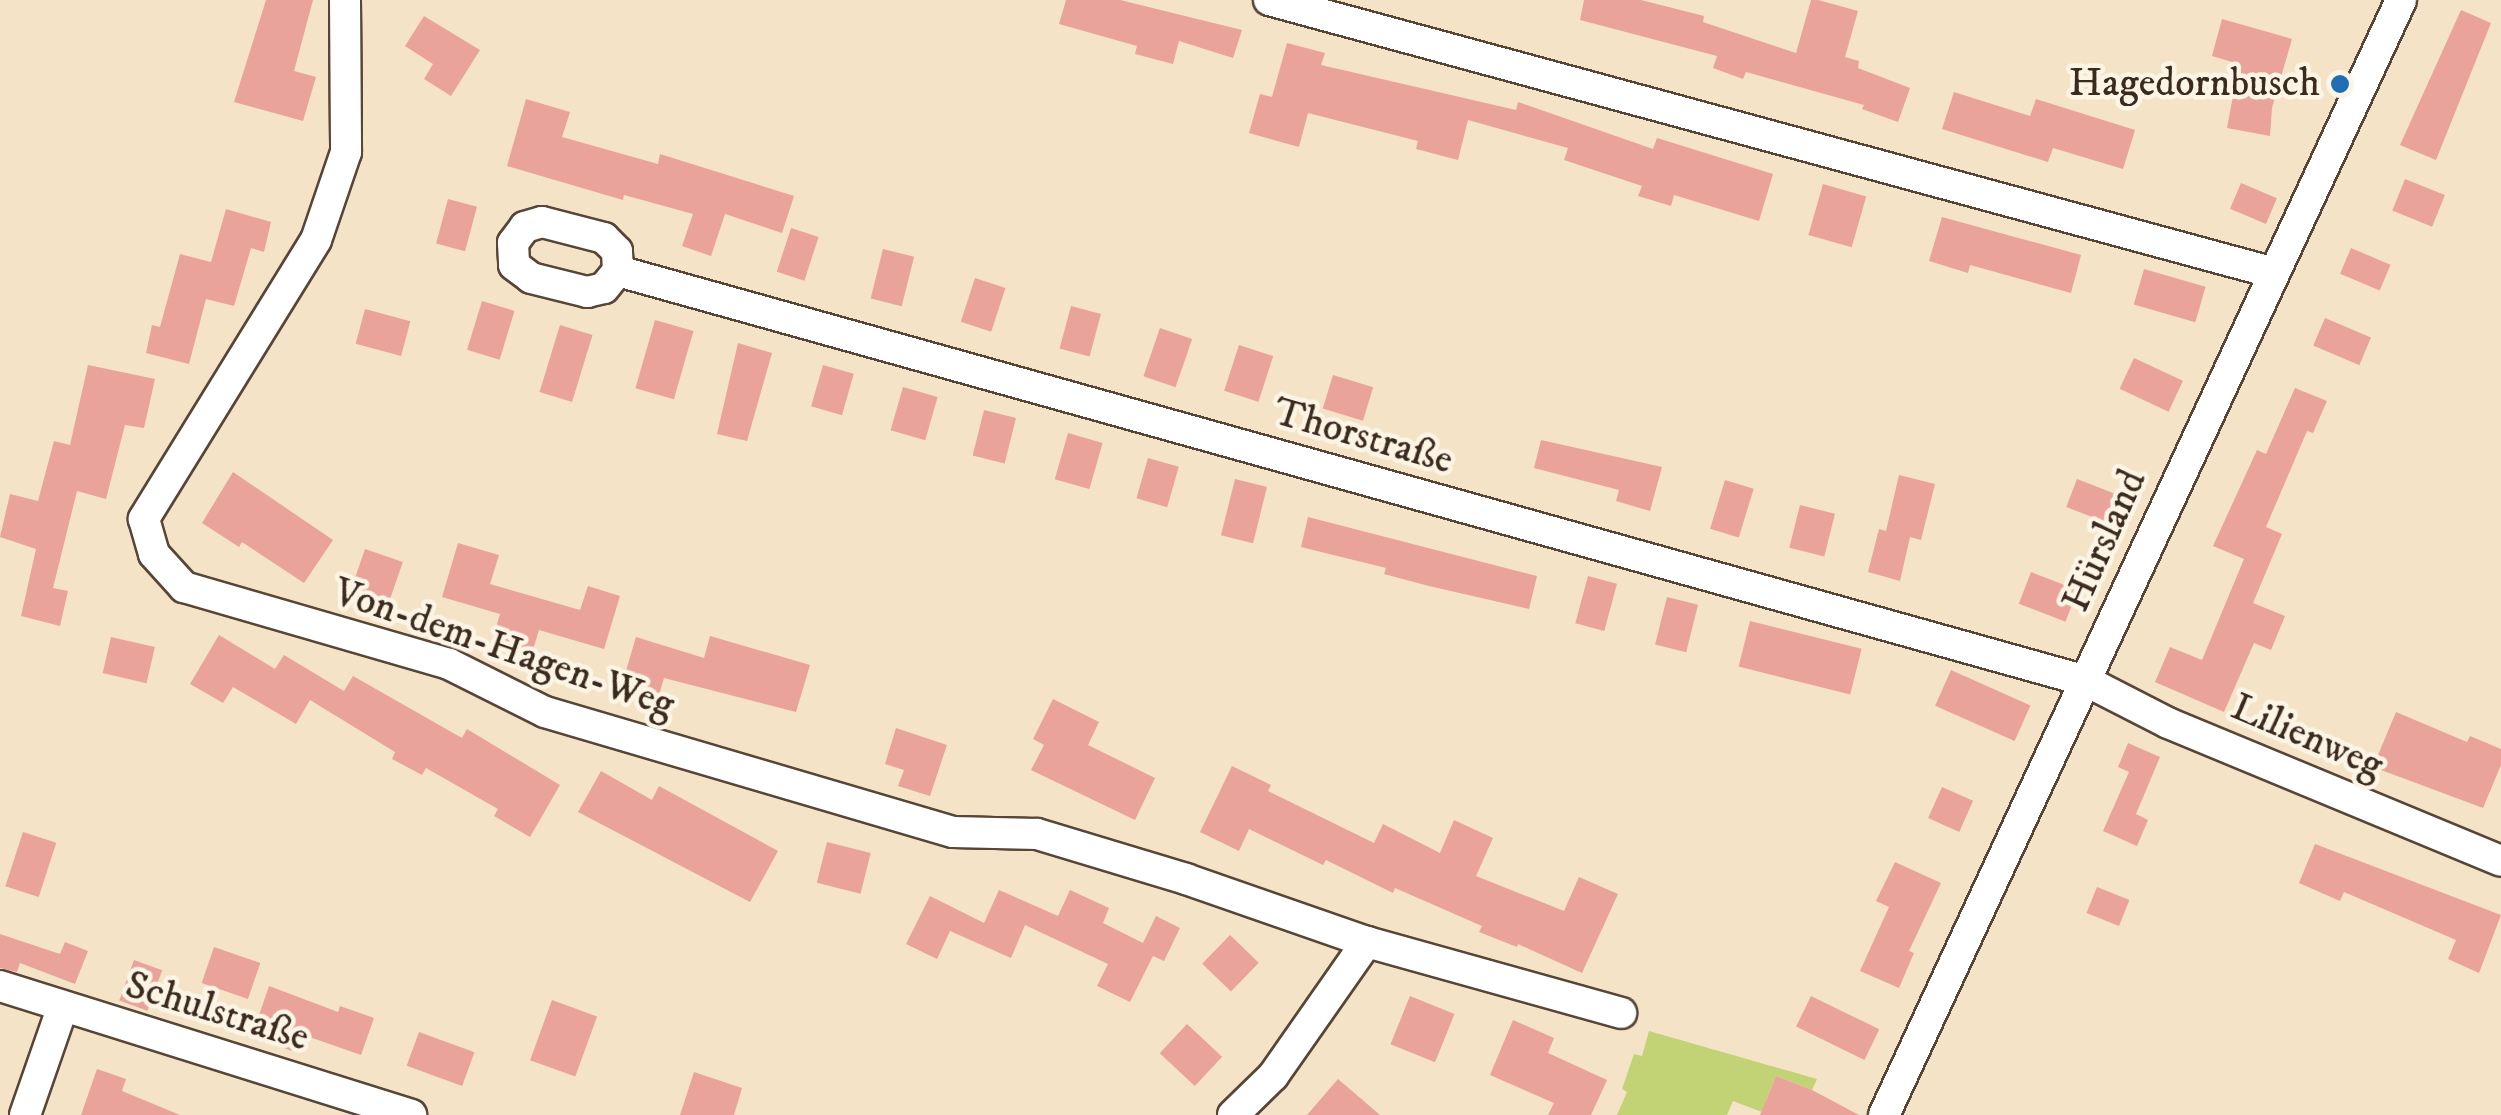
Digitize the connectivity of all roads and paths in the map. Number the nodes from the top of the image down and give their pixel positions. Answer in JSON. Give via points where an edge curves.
{"nodes":[{"id":1,"x":345,"y":0,"type":"edge"},
{"id":2,"x":1269,"y":0,"type":"edge"},
{"id":3,"x":2400,"y":0,"type":"edge"},
{"id":4,"x":1300,"y":4,"type":"edge"},
{"id":5,"x":618,"y":271,"type":"dead end"},
{"id":6,"x":2271,"y":272,"type":"junction"},
{"id":7,"x":2086,"y":681,"type":"junction"},
{"id":8,"x":2501,"y":861,"type":"edge"},
{"id":9,"x":1368,"y":942,"type":"junction"},
{"id":10,"x":0,"y":986,"type":"edge"},
{"id":11,"x":63,"y":1006,"type":"junction"},
{"id":12,"x":1621,"y":1013,"type":"dead end"},
{"id":13,"x":26,"y":1115,"type":"edge"},
{"id":14,"x":410,"y":1115,"type":"edge"},
{"id":15,"x":1233,"y":1115,"type":"edge"},
{"id":16,"x":1884,"y":1115,"type":"edge"}],
"edges":[{"from":1,"to":9,"type":"street","name":"Von-dem-Hagen-Weg","via":[[346,152],[316,240],[144,518],[154,554],[184,587],[449,664],[545,712],[952,832],[1037,834]]},
{"from":2,"to":4,"type":"street"},
{"from":3,"to":6,"type":"street","name":"Hürsland"},
{"from":4,"to":6,"type":"street"},
{"from":5,"to":7,"type":"street","name":"Thorstraße"},
{"from":6,"to":7,"type":"street","name":"Hürsland"},
{"from":7,"to":8,"type":"street","name":"Lilienweg","via":[[2168,723]]},
{"from":7,"to":16,"type":"street","name":"Hürsland"},
{"from":9,"to":12,"type":"street","name":"Von-dem-Hagen-Weg"},
{"from":9,"to":15,"type":"street","via":[[1273,1076]]},
{"from":10,"to":11,"type":"street","name":"Schulstraße"},
{"from":11,"to":13,"type":"street"},
{"from":11,"to":14,"type":"street","name":"Schulstraße"}]}
